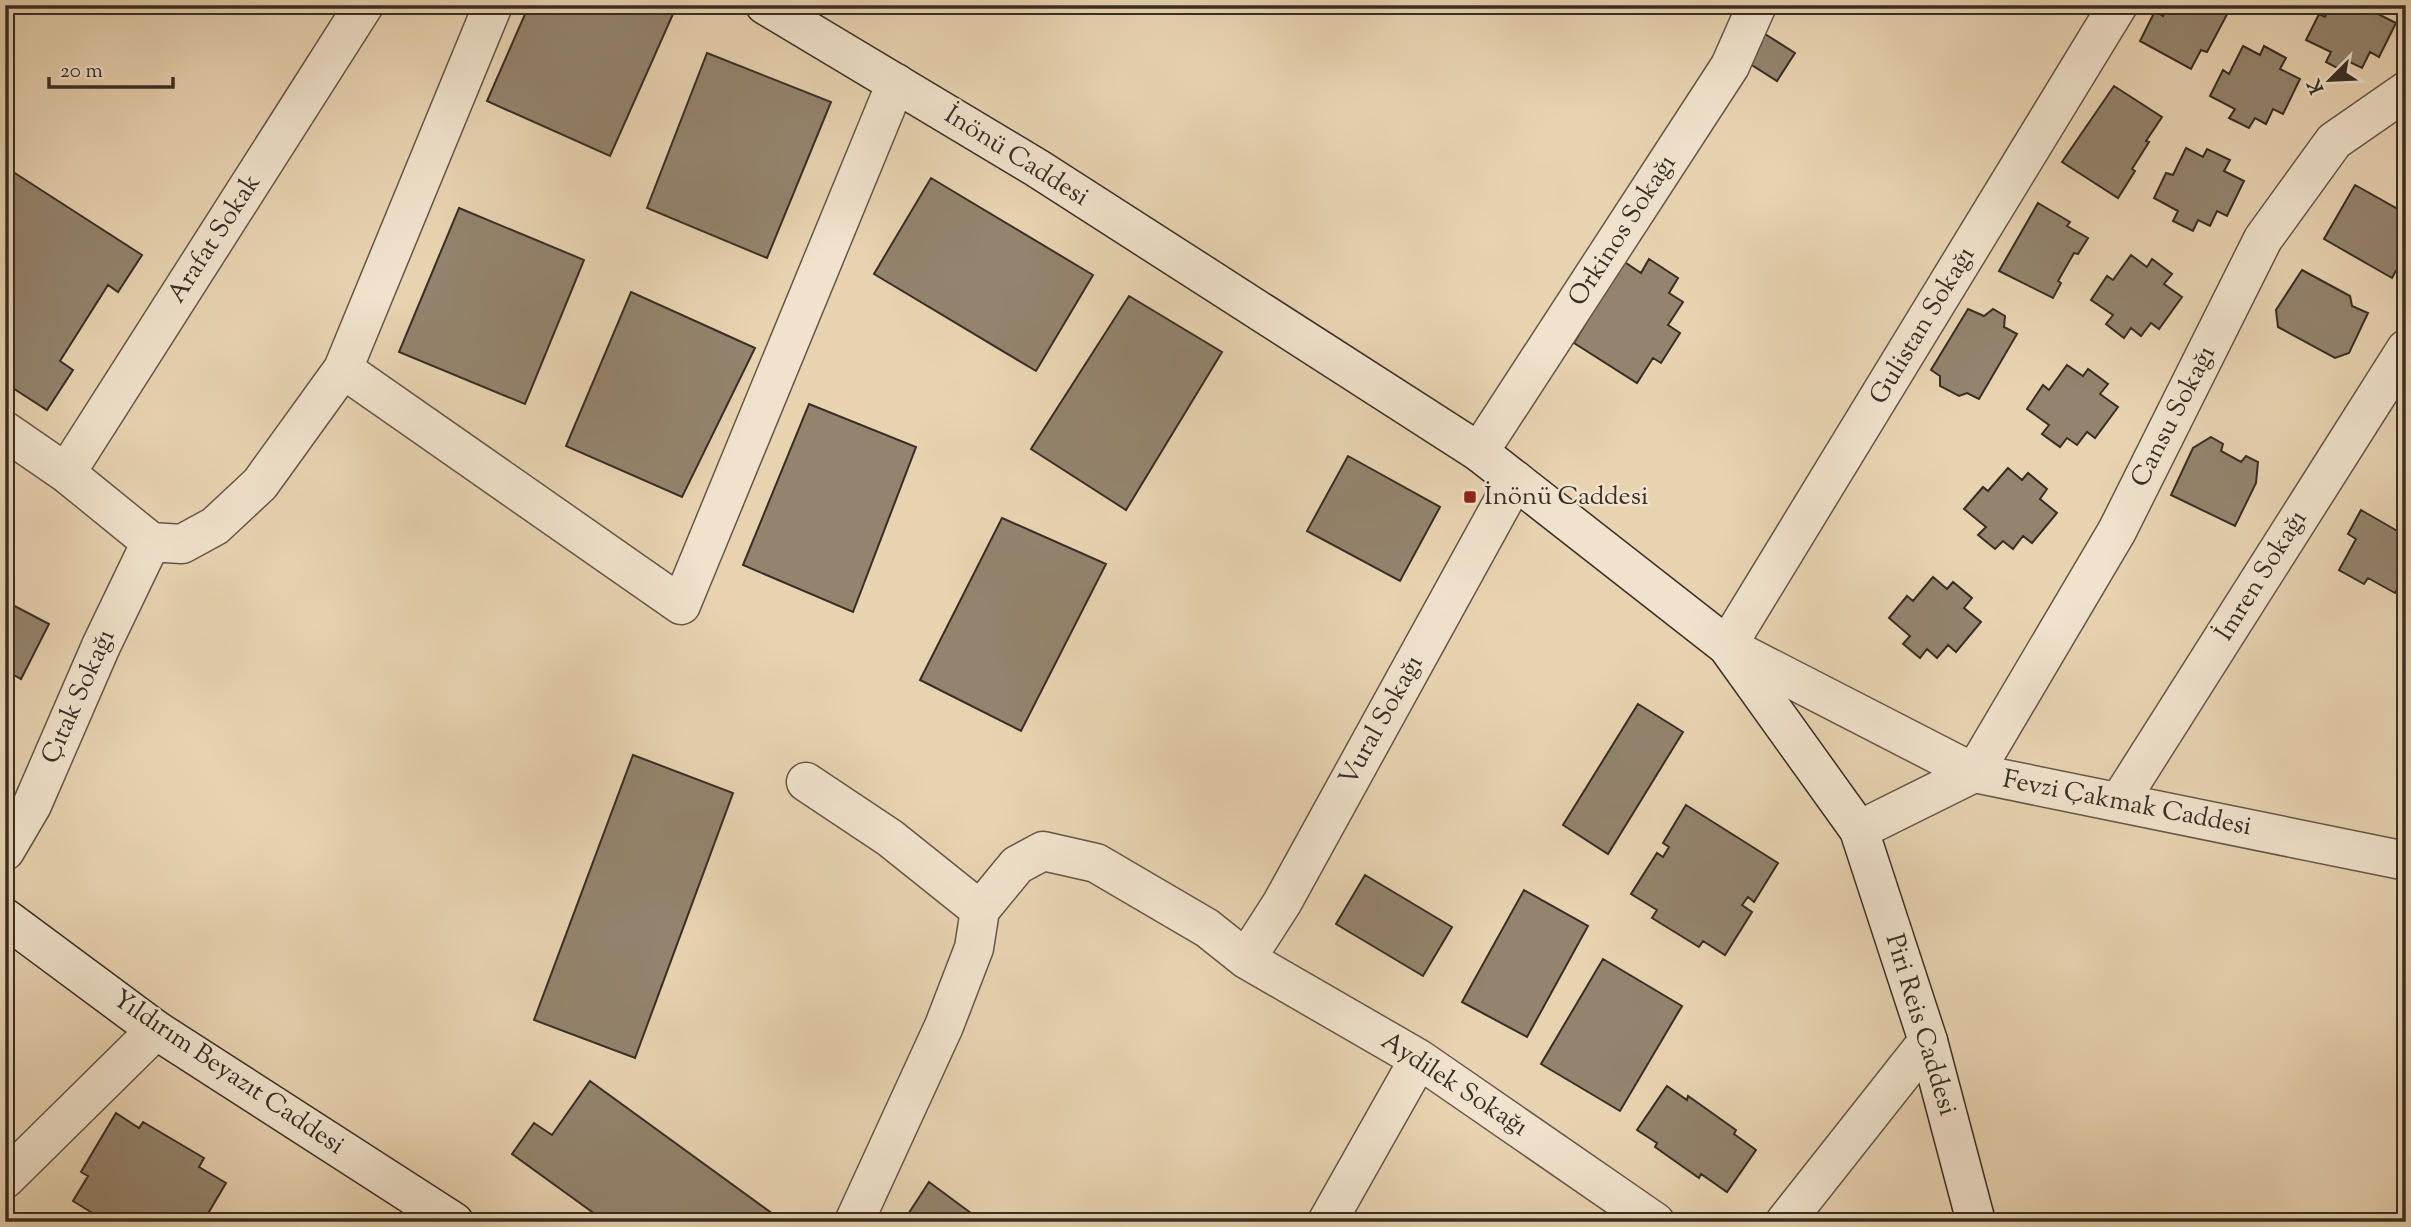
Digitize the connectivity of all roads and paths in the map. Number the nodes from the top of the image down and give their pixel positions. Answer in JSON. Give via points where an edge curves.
{"nodes":[{"id":1,"x":364,"y":5,"type":"edge"},
{"id":2,"x":493,"y":5,"type":"edge"},
{"id":3,"x":765,"y":5,"type":"edge"},
{"id":4,"x":1757,"y":5,"type":"edge"},
{"id":5,"x":2118,"y":5,"type":"edge"},
{"id":6,"x":896,"y":83,"type":"junction"},
{"id":7,"x":2406,"y":91,"type":"edge"},
{"id":8,"x":2406,"y":349,"type":"edge"},
{"id":9,"x":343,"y":369,"type":"junction"},
{"id":10,"x":5,"y":431,"type":"edge"},
{"id":11,"x":1479,"y":452,"type":"junction"},
{"id":12,"x":66,"y":473,"type":"junction"},
{"id":13,"x":1515,"y":480,"type":"junction"},
{"id":14,"x":151,"y":542,"type":"junction"},
{"id":15,"x":1727,"y":646,"type":"junction"},
{"id":16,"x":1974,"y":773,"type":"junction"},
{"id":17,"x":806,"y":782,"type":"dead end"},
{"id":18,"x":2119,"y":802,"type":"junction"},
{"id":19,"x":1860,"y":830,"type":"junction"},
{"id":20,"x":5,"y":851,"type":"edge"},
{"id":21,"x":2406,"y":861,"type":"edge"},
{"id":22,"x":980,"y":910,"type":"junction"},
{"id":23,"x":5,"y":918,"type":"edge"},
{"id":24,"x":1246,"y":959,"type":"junction"},
{"id":25,"x":156,"y":1030,"type":"junction"},
{"id":26,"x":1928,"y":1041,"type":"junction"},
{"id":27,"x":1419,"y":1059,"type":"junction"},
{"id":28,"x":5,"y":1179,"type":"edge"},
{"id":29,"x":454,"y":1222,"type":"edge"},
{"id":30,"x":855,"y":1222,"type":"edge"},
{"id":31,"x":1327,"y":1222,"type":"edge"},
{"id":32,"x":1655,"y":1222,"type":"edge"},
{"id":33,"x":1785,"y":1222,"type":"edge"},
{"id":34,"x":1976,"y":1222,"type":"edge"}],
"edges":[{"from":1,"to":12,"type":"street","name":"Arafat Sokak"},
{"from":2,"to":9,"type":"street"},
{"from":3,"to":6,"type":"street","name":"İnönü Caddesi"},
{"from":4,"to":11,"type":"street","name":"Orkinos Sokağı","via":[[1730,66]]},
{"from":5,"to":15,"type":"street","name":"Gulistan Sokağı"},
{"from":6,"to":9,"type":"street","via":[[681,605]]},
{"from":6,"to":11,"type":"street","name":"İnönü Caddesi","via":[[1037,168]]},
{"from":7,"to":16,"type":"street","name":"Cansu Sokağı","via":[[2334,141],[2263,239],[2117,531]]},
{"from":8,"to":18,"type":"street","name":"İmren Sokağı"},
{"from":9,"to":14,"type":"street","via":[[260,484],[215,527],[182,544]]},
{"from":10,"to":12,"type":"street"},
{"from":11,"to":13,"type":"street","name":"İnönü Caddesi"},
{"from":12,"to":14,"type":"street"},
{"from":13,"to":15,"type":"street","name":"İnönü Caddesi"},
{"from":13,"to":24,"type":"street","name":"Vural Sokağı","via":[[1282,903]]},
{"from":14,"to":20,"type":"street","name":"Çıtak Sokağı","via":[[32,805]]},
{"from":15,"to":16,"type":"street"},
{"from":15,"to":19,"type":"street","name":"İnönü Caddesi"},
{"from":16,"to":18,"type":"street","name":"Fevzi Çakmak Caddesi"},
{"from":16,"to":19,"type":"street","name":"Fevzi Çakmak Caddesi"},
{"from":17,"to":22,"type":"street","via":[[890,838]]},
{"from":18,"to":21,"type":"street","name":"Fevzi Çakmak Caddesi"},
{"from":19,"to":26,"type":"street","name":"Piri Reis Caddesi"},
{"from":22,"to":24,"type":"street","name":"Aydilek Sokağı","via":[[1017,865],[1043,850],[1096,863],[1207,928]]},
{"from":22,"to":30,"type":"street","via":[[974,948],[944,1026]]},
{"from":23,"to":25,"type":"street","name":"Yıldırım Beyazıt Caddesi"},
{"from":24,"to":27,"type":"street","name":"Aydilek Sokağı"},
{"from":25,"to":28,"type":"street"},
{"from":25,"to":29,"type":"street","name":"Yıldırım Beyazıt Caddesi"},
{"from":26,"to":33,"type":"street"},
{"from":26,"to":34,"type":"street","name":"Piri Reis Caddesi"},
{"from":27,"to":31,"type":"street"},
{"from":27,"to":32,"type":"street","name":"Aydilek Sokağı"}]}
